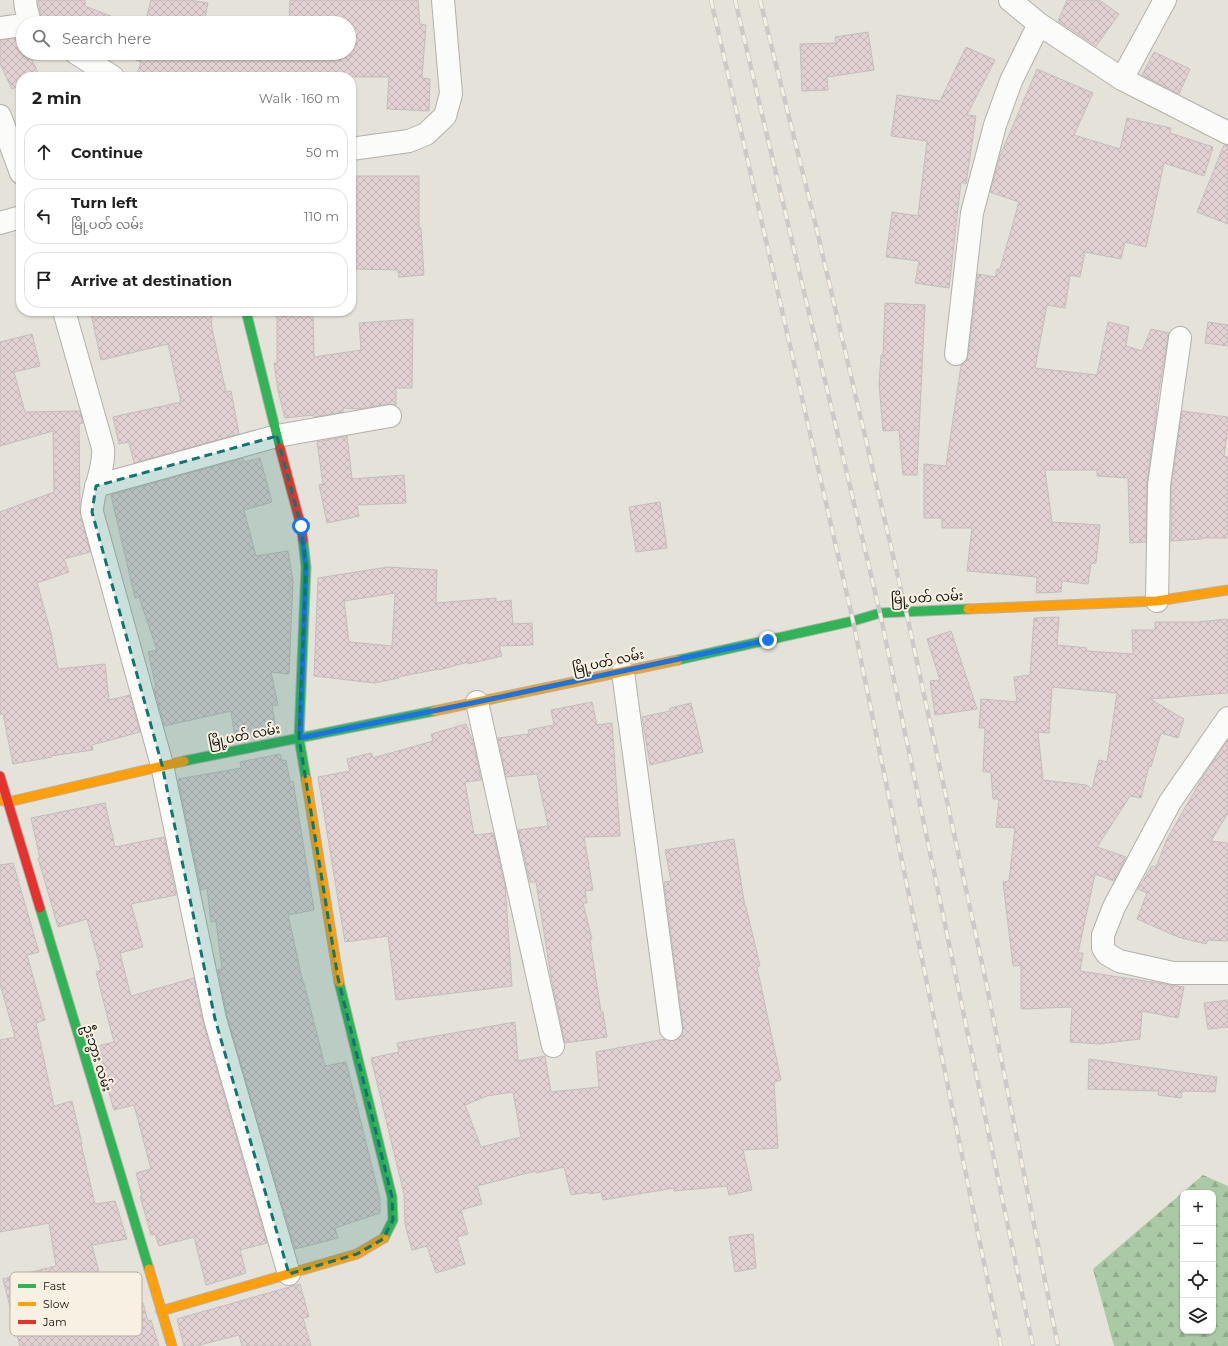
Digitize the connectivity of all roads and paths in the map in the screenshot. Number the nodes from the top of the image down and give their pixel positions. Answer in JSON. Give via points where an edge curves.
{"nodes":[{"id":1,"x":25,"y":0,"type":"edge"},
{"id":2,"x":443,"y":0,"type":"edge"},
{"id":3,"x":1010,"y":0,"type":"edge"},
{"id":4,"x":1165,"y":0,"type":"edge"},
{"id":5,"x":28,"y":16,"type":"edge"},
{"id":6,"x":1039,"y":24,"type":"junction"},
{"id":7,"x":16,"y":26,"type":"edge"},
{"id":8,"x":0,"y":28,"type":"edge"},
{"id":9,"x":87,"y":60,"type":"edge"},
{"id":10,"x":105,"y":72,"type":"edge"},
{"id":11,"x":1122,"y":79,"type":"junction"},
{"id":12,"x":0,"y":116,"type":"edge"},
{"id":13,"x":1228,"y":133,"type":"edge"},
{"id":14,"x":356,"y":148,"type":"edge"},
{"id":15,"x":16,"y":159,"type":"edge"},
{"id":16,"x":16,"y":218,"type":"edge"},
{"id":17,"x":0,"y":223,"type":"edge"},
{"id":18,"x":65,"y":316,"type":"edge"},
{"id":19,"x":247,"y":316,"type":"edge"},
{"id":20,"x":1180,"y":338,"type":"dead end"},
{"id":21,"x":956,"y":354,"type":"dead end"},
{"id":22,"x":390,"y":416,"type":"dead end"},
{"id":23,"x":277,"y":436,"type":"junction"},
{"id":24,"x":96,"y":486,"type":"junction"},
{"id":25,"x":1228,"y":590,"type":"edge"},
{"id":26,"x":1157,"y":601,"type":"junction"},
{"id":27,"x":623,"y":672,"type":"junction"},
{"id":28,"x":477,"y":702,"type":"junction"},
{"id":29,"x":1228,"y":718,"type":"edge"},
{"id":30,"x":300,"y":738,"type":"junction"},
{"id":31,"x":162,"y":765,"type":"junction"},
{"id":32,"x":0,"y":776,"type":"edge"},
{"id":33,"x":4,"y":801,"type":"edge"},
{"id":34,"x":1228,"y":973,"type":"edge"},
{"id":35,"x":671,"y":1029,"type":"dead end"},
{"id":36,"x":553,"y":1046,"type":"dead end"},
{"id":37,"x":289,"y":1274,"type":"junction"},
{"id":38,"x":161,"y":1311,"type":"junction"},
{"id":39,"x":172,"y":1346,"type":"edge"}],
"edges":[{"from":1,"to":5,"type":"street"},
{"from":2,"to":14,"type":"street","via":[[451,94],[445,116],[426,134],[409,141]]},
{"from":3,"to":6,"type":"street"},
{"from":4,"to":11,"type":"street"},
{"from":6,"to":11,"type":"street"},
{"from":6,"to":21,"type":"street","via":[[995,125],[972,213]]},
{"from":7,"to":8,"type":"street"},
{"from":9,"to":10,"type":"street"},
{"from":11,"to":13,"type":"street"},
{"from":12,"to":15,"type":"street"},
{"from":16,"to":17,"type":"street"},
{"from":18,"to":24,"type":"street","via":[[103,448],[104,458]]},
{"from":19,"to":23,"type":"street"},
{"from":20,"to":26,"type":"street","via":[[1159,486]]},
{"from":22,"to":23,"type":"street"},
{"from":23,"to":24,"type":"street"},
{"from":23,"to":30,"type":"street","via":[[301,526],[306,567]]},
{"from":24,"to":31,"type":"street","via":[[92,512]]},
{"from":25,"to":26,"type":"street","name":"မြို့ပတ် လမ်း"},
{"from":26,"to":27,"type":"street","name":"မြို့ပတ် လမ်း","via":[[880,613]]},
{"from":27,"to":28,"type":"street","name":"မြို့ပတ် လမ်း"},
{"from":27,"to":35,"type":"street"},
{"from":28,"to":30,"type":"street","name":"မြို့ပတ် လမ်း"},
{"from":28,"to":36,"type":"street"},
{"from":29,"to":34,"type":"street","via":[[1170,802],[1114,907],[1103,935],[1103,948],[1119,962],[1173,973]]},
{"from":30,"to":31,"type":"street","name":"မြို့ပတ် လမ်း"},
{"from":30,"to":37,"type":"street","via":[[338,978],[392,1197],[393,1220],[383,1239],[357,1254]]},
{"from":31,"to":33,"type":"street","name":"မြို့ပတ် လမ်း"},
{"from":31,"to":37,"type":"street","via":[[215,1019]]},
{"from":32,"to":33,"type":"street","name":"ဦးဘွား လမ်း"},
{"from":33,"to":38,"type":"street","name":"ဦးဘွား လမ်း"},
{"from":37,"to":38,"type":"street"},
{"from":38,"to":39,"type":"street","name":"ဦးဘွား လမ်း"}]}
